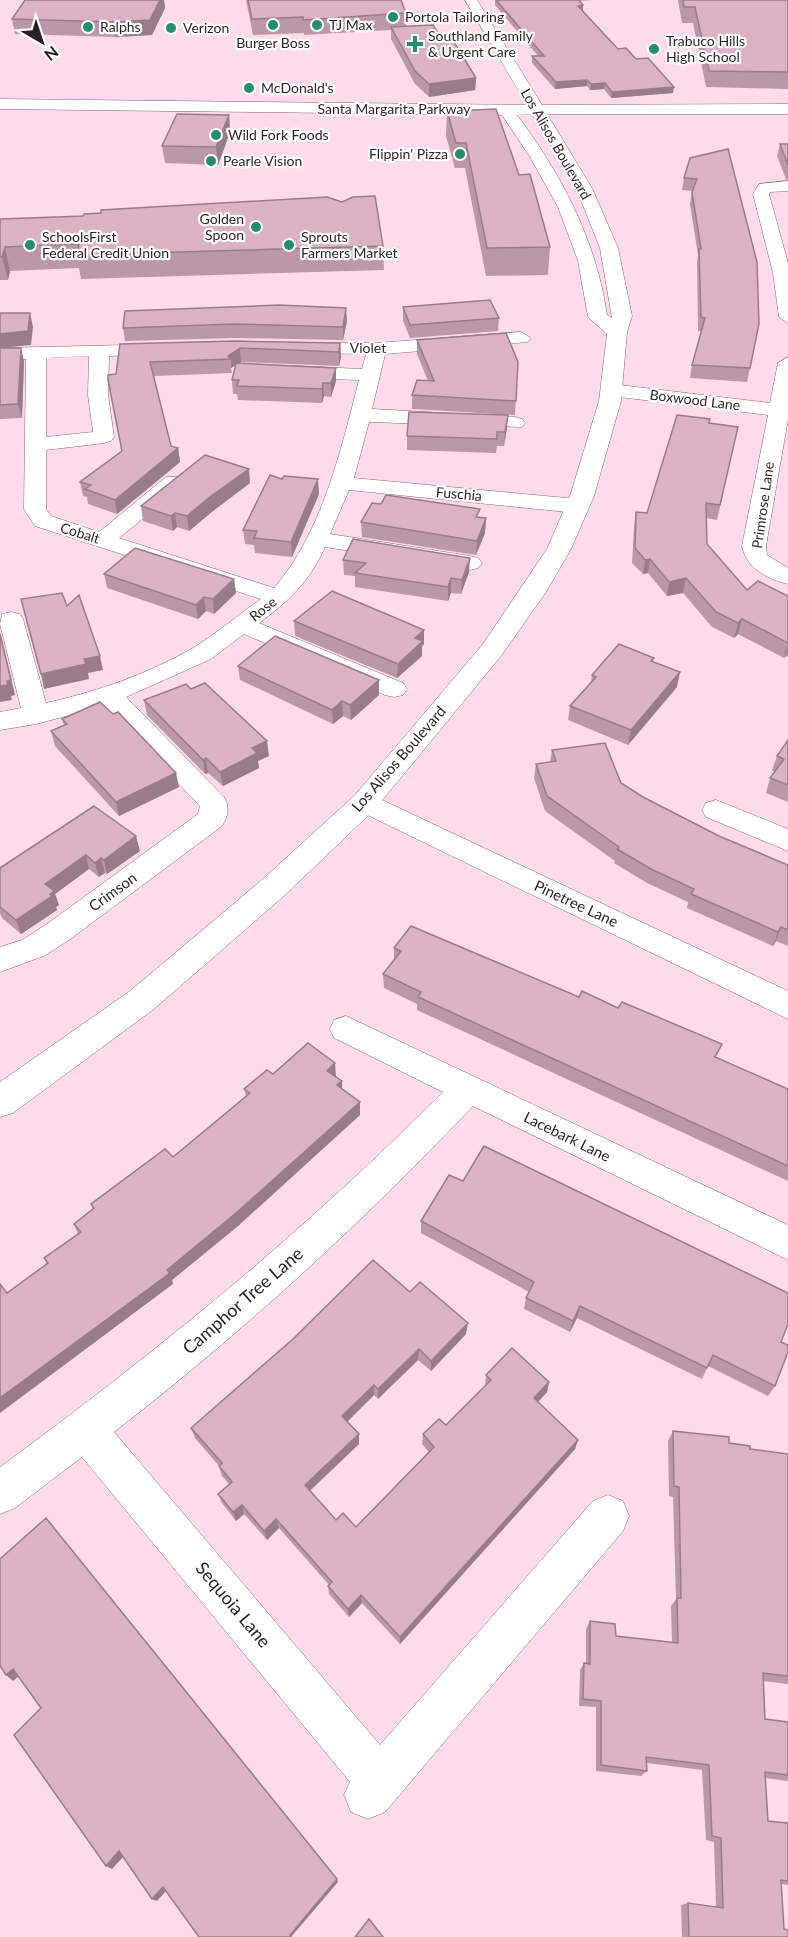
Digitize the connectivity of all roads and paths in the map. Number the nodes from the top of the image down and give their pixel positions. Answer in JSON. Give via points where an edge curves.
{"nodes":[{"id":1,"x":471,"y":0,"type":"edge"},
{"id":2,"x":0,"y":104,"type":"edge"},
{"id":3,"x":509,"y":109,"type":"junction"},
{"id":4,"x":788,"y":109,"type":"edge"},
{"id":5,"x":0,"y":116,"type":"edge"},
{"id":6,"x":541,"y":116,"type":"junction"},
{"id":7,"x":788,"y":122,"type":"edge"},
{"id":8,"x":788,"y":186,"type":"edge"},
{"id":9,"x":785,"y":273,"type":"edge"},
{"id":10,"x":788,"y":317,"type":"edge"},
{"id":11,"x":617,"y":332,"type":"junction"},
{"id":12,"x":521,"y":338,"type":"dead end"},
{"id":13,"x":175,"y":347,"type":"edge"},
{"id":14,"x":282,"y":347,"type":"edge"},
{"id":15,"x":377,"y":349,"type":"junction"},
{"id":16,"x":99,"y":350,"type":"junction"},
{"id":17,"x":0,"y":354,"type":"edge"},
{"id":18,"x":36,"y":354,"type":"junction"},
{"id":19,"x":788,"y":363,"type":"edge"},
{"id":20,"x":277,"y":372,"type":"edge"},
{"id":21,"x":372,"y":375,"type":"junction"},
{"id":22,"x":610,"y":395,"type":"junction"},
{"id":23,"x":361,"y":415,"type":"junction"},
{"id":24,"x":779,"y":416,"type":"junction"},
{"id":25,"x":515,"y":423,"type":"dead end"},
{"id":26,"x":36,"y":445,"type":"junction"},
{"id":27,"x":195,"y":464,"type":"edge"},
{"id":28,"x":343,"y":477,"type":"junction"},
{"id":29,"x":580,"y":501,"type":"junction"},
{"id":30,"x":317,"y":539,"type":"junction"},
{"id":31,"x":103,"y":540,"type":"junction"},
{"id":32,"x":470,"y":563,"type":"edge"},
{"id":33,"x":788,"y":577,"type":"edge"},
{"id":34,"x":279,"y":597,"type":"junction"},
{"id":35,"x":11,"y":618,"type":"dead end"},
{"id":36,"x":243,"y":625,"type":"junction"},
{"id":37,"x":394,"y":688,"type":"dead end"},
{"id":38,"x":108,"y":695,"type":"junction"},
{"id":39,"x":36,"y":715,"type":"junction"},
{"id":40,"x":0,"y":721,"type":"edge"},
{"id":41,"x":365,"y":802,"type":"junction"},
{"id":42,"x":717,"y":810,"type":"dead end"},
{"id":43,"x":788,"y":841,"type":"edge"},
{"id":44,"x":0,"y":960,"type":"edge"},
{"id":45,"x":788,"y":1006,"type":"edge"},
{"id":46,"x":346,"y":1029,"type":"dead end"},
{"id":47,"x":468,"y":1089,"type":"junction"},
{"id":48,"x":0,"y":1102,"type":"edge"},
{"id":49,"x":788,"y":1243,"type":"edge"},
{"id":50,"x":86,"y":1431,"type":"junction"},
{"id":51,"x":0,"y":1493,"type":"edge"},
{"id":52,"x":608,"y":1516,"type":"dead end"}],
"edges":[{"from":1,"to":6,"type":"main road","name":"Los Alisos Boulevard"},
{"from":2,"to":3,"type":"main road","name":"Santa Margarita Parkway"},
{"from":3,"to":5,"type":"main road","name":"Santa Margarita Parkway"},
{"from":3,"to":6,"type":"main road","name":"Santa Margarita Parkway"},
{"from":3,"to":11,"type":"main road","name":"Los Alisos Boulevard","via":[[581,237],[596,292],[598,317]]},
{"from":4,"to":6,"type":"main road","name":"Santa Margarita Parkway"},
{"from":6,"to":7,"type":"main road","name":"Santa Margarita Parkway"},
{"from":6,"to":11,"type":"main road","name":"Los Alisos Boulevard","via":[[584,188],[609,248],[622,316]]},
{"from":8,"to":9,"type":"street","via":[[765,188],[761,194]]},
{"from":9,"to":10,"type":"street"},
{"from":11,"to":22,"type":"main road","name":"Los Alisos Boulevard"},
{"from":12,"to":15,"type":"street","name":"Violet"},
{"from":13,"to":16,"type":"street"},
{"from":14,"to":15,"type":"street","name":"Violet"},
{"from":15,"to":21,"type":"street","name":"Rose"},
{"from":16,"to":18,"type":"street"},
{"from":16,"to":26,"type":"street","via":[[98,395],[104,437]]},
{"from":17,"to":18,"type":"street"},
{"from":18,"to":26,"type":"street","name":"Cobalt"},
{"from":19,"to":24,"type":"street","name":"Primrose Lane"},
{"from":20,"to":21,"type":"street"},
{"from":21,"to":23,"type":"street","name":"Rose"},
{"from":22,"to":24,"type":"street","name":"Boxwood Lane"},
{"from":22,"to":29,"type":"main road","name":"Los Alisos Boulevard"},
{"from":23,"to":25,"type":"street"},
{"from":23,"to":28,"type":"street","name":"Rose"},
{"from":24,"to":33,"type":"street","name":"Primrose Lane","via":[[754,546],[756,557]]},
{"from":26,"to":31,"type":"street","name":"Cobalt","via":[[35,509],[43,521]]},
{"from":27,"to":31,"type":"street"},
{"from":28,"to":29,"type":"street","name":"Fuschia"},
{"from":28,"to":30,"type":"street","name":"Rose"},
{"from":29,"to":41,"type":"main road","name":"Los Alisos Boulevard","via":[[534,592],[492,650]]},
{"from":30,"to":32,"type":"street"},
{"from":30,"to":34,"type":"street","name":"Rose","via":[[304,568]]},
{"from":31,"to":34,"type":"street","name":"Cobalt"},
{"from":34,"to":36,"type":"street","name":"Rose"},
{"from":35,"to":39,"type":"street"},
{"from":36,"to":37,"type":"street"},
{"from":36,"to":38,"type":"street","name":"Rose","via":[[202,652]]},
{"from":38,"to":39,"type":"street","name":"Rose"},
{"from":38,"to":44,"type":"street","name":"Crimson","via":[[214,804],[212,819],[33,948]]},
{"from":39,"to":40,"type":"street","name":"Rose"},
{"from":41,"to":45,"type":"street","name":"Pinetree Lane"},
{"from":41,"to":48,"type":"main road","name":"Los Alisos Boulevard","via":[[274,887],[142,1000]]},
{"from":42,"to":43,"type":"street"},
{"from":46,"to":47,"type":"street","name":"Lacebark Lane"},
{"from":47,"to":49,"type":"street","name":"Lacebark Lane"},
{"from":47,"to":50,"type":"street","name":"Camphor Tree Lane","via":[[417,1143],[263,1287]]},
{"from":50,"to":51,"type":"street","name":"Camphor Tree Lane"},
{"from":50,"to":52,"type":"street","name":"Sequoia Lane","via":[[373,1788]]}]}
